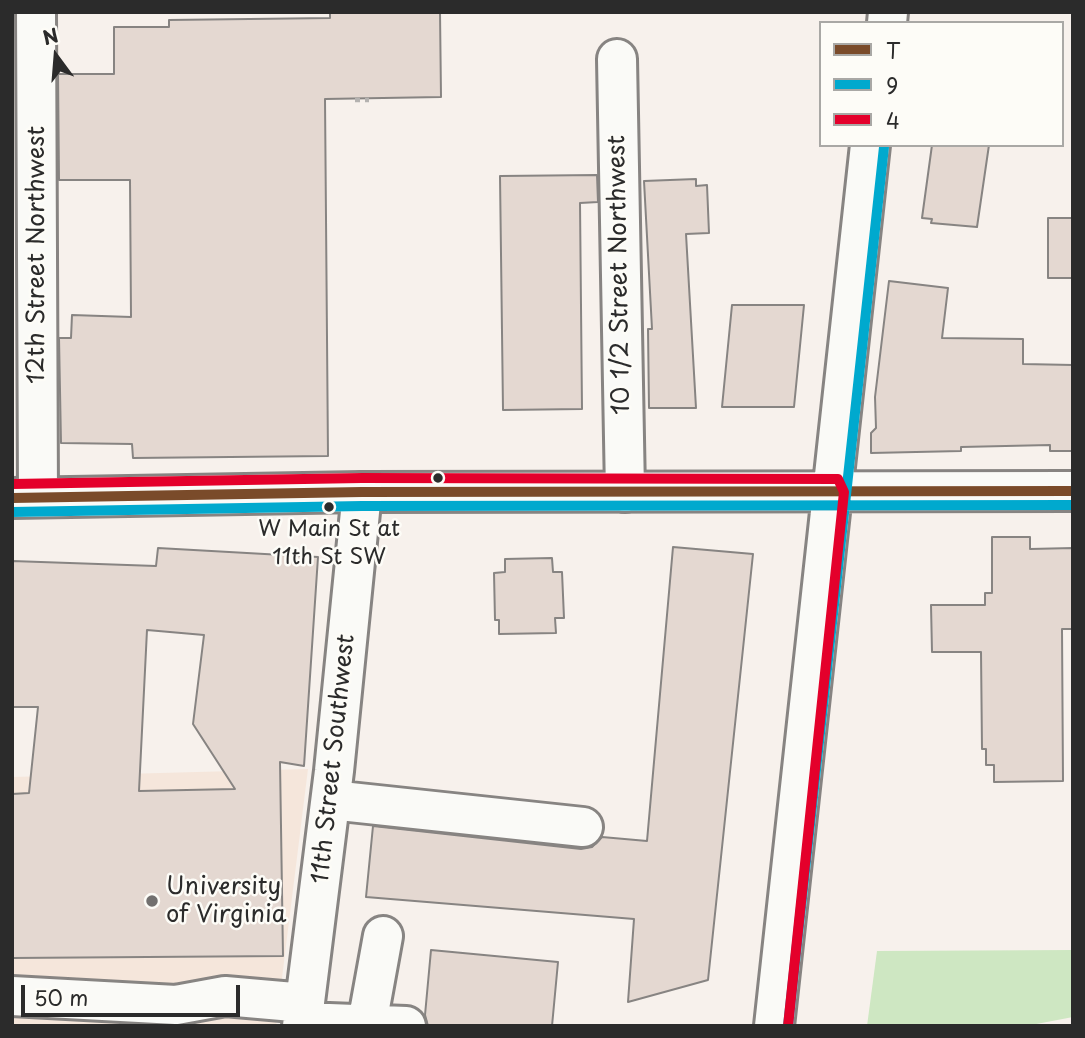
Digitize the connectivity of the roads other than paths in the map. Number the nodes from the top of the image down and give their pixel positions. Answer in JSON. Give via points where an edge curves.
{"nodes":[{"id":1,"x":36,"y":12,"type":"edge"},
{"id":2,"x":617,"y":59,"type":"dead end"},
{"id":3,"x":870,"y":147,"type":"edge"},
{"id":4,"x":830,"y":491,"type":"junction"},
{"id":5,"x":1073,"y":491,"type":"edge"},
{"id":6,"x":362,"y":492,"type":"junction"},
{"id":7,"x":625,"y":492,"type":"junction"},
{"id":8,"x":25,"y":498,"type":"edge"},
{"id":9,"x":331,"y":800,"type":"junction"},
{"id":10,"x":583,"y":827,"type":"dead end"},
{"id":11,"x":383,"y":936,"type":"dead end"},
{"id":12,"x":12,"y":996,"type":"edge"},
{"id":13,"x":304,"y":1017,"type":"edge"},
{"id":14,"x":367,"y":1024,"type":"edge"},
{"id":15,"x":406,"y":1026,"type":"edge"},
{"id":16,"x":775,"y":1026,"type":"edge"}],
"edges":[{"from":1,"to":8,"type":"main road","name":"12th Street Northwest"},
{"from":2,"to":7,"type":"main road","name":"10 1/2 Street Northwest"},
{"from":3,"to":4,"type":"main road"},
{"from":4,"to":5,"type":"main road"},
{"from":4,"to":7,"type":"main road"},
{"from":4,"to":16,"type":"main road"},
{"from":6,"to":7,"type":"main road"},
{"from":6,"to":8,"type":"main road"},
{"from":6,"to":9,"type":"main road","name":"11th Street Southwest"},
{"from":9,"to":10,"type":"main road"},
{"from":9,"to":13,"type":"main road","name":"11th Street Southwest"},
{"from":11,"to":14,"type":"main road"},
{"from":12,"to":13,"type":"main road","via":[[176,1005],[225,996]]},
{"from":13,"to":14,"type":"main road"},
{"from":14,"to":15,"type":"main road"}]}
